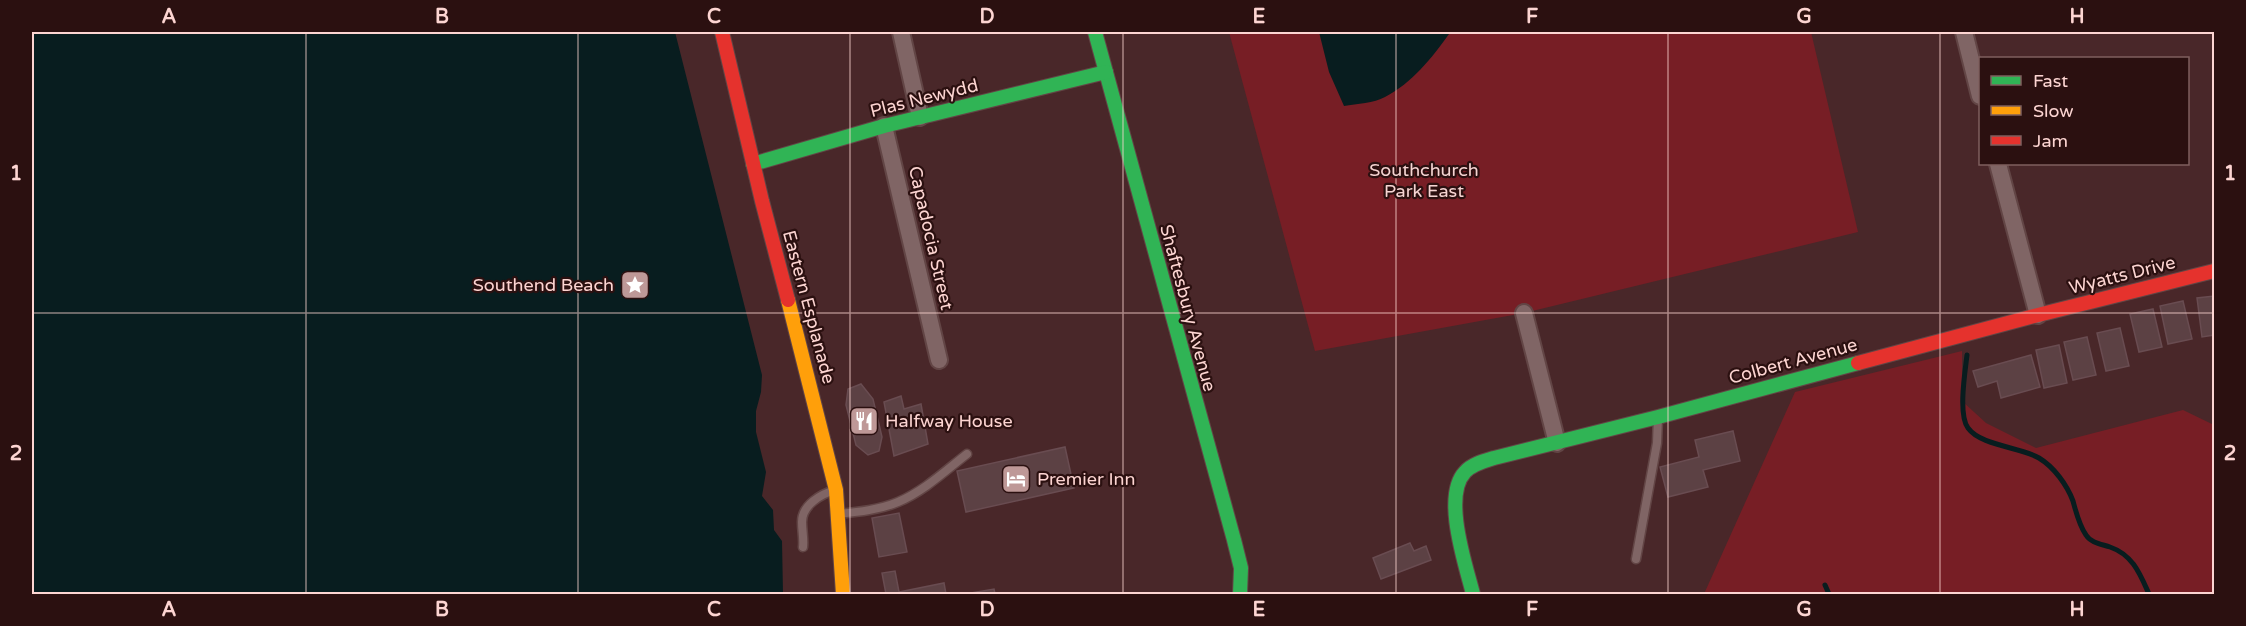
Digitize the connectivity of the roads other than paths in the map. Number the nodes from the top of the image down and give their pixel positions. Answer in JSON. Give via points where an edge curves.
{"nodes":[{"id":1,"x":722,"y":32,"type":"edge"},
{"id":2,"x":901,"y":32,"type":"edge"},
{"id":3,"x":1095,"y":32,"type":"edge"},
{"id":4,"x":1964,"y":32,"type":"edge"},
{"id":5,"x":1106,"y":72,"type":"junction"},
{"id":6,"x":1979,"y":92,"type":"edge"},
{"id":7,"x":920,"y":117,"type":"junction"},
{"id":8,"x":884,"y":126,"type":"junction"},
{"id":9,"x":753,"y":164,"type":"junction"},
{"id":10,"x":1998,"y":165,"type":"edge"},
{"id":11,"x":2214,"y":271,"type":"edge"},
{"id":12,"x":1524,"y":312,"type":"dead end"},
{"id":13,"x":2038,"y":315,"type":"junction"},
{"id":14,"x":939,"y":360,"type":"dead end"},
{"id":15,"x":1658,"y":417,"type":"junction"},
{"id":16,"x":1557,"y":443,"type":"junction"},
{"id":17,"x":967,"y":454,"type":"dead end"},
{"id":18,"x":836,"y":490,"type":"junction"},
{"id":19,"x":837,"y":514,"type":"junction"},
{"id":20,"x":803,"y":547,"type":"dead end"},
{"id":21,"x":1636,"y":559,"type":"dead end"},
{"id":22,"x":843,"y":594,"type":"edge"},
{"id":23,"x":1240,"y":594,"type":"edge"},
{"id":24,"x":1473,"y":594,"type":"edge"}],
"edges":[{"from":1,"to":9,"type":"street","name":"Eastern Esplanade"},
{"from":2,"to":7,"type":"street"},
{"from":3,"to":5,"type":"street","name":"Shaftesbury Avenue"},
{"from":4,"to":6,"type":"street"},
{"from":5,"to":7,"type":"street","name":"Plas Newydd"},
{"from":5,"to":23,"type":"street","name":"Shaftesbury Avenue","via":[[1234,540],[1241,568]]},
{"from":7,"to":8,"type":"street","name":"Plas Newydd"},
{"from":8,"to":9,"type":"street","name":"Plas Newydd"},
{"from":8,"to":14,"type":"street","name":"Capadocia Street"},
{"from":9,"to":18,"type":"street","name":"Eastern Esplanade"},
{"from":10,"to":13,"type":"street"},
{"from":11,"to":13,"type":"street","name":"Wyatts Drive"},
{"from":12,"to":16,"type":"street"},
{"from":13,"to":15,"type":"street","name":"Colbert Avenue"},
{"from":15,"to":16,"type":"street","name":"Colbert Avenue"},
{"from":15,"to":21,"type":"lane"},
{"from":16,"to":24,"type":"street","name":"Colbert Avenue","via":[[1479,463],[1462,476],[1456,510]]},
{"from":17,"to":19,"type":"lane","via":[[896,503]]},
{"from":18,"to":19,"type":"street","name":"Eastern Esplanade"},
{"from":18,"to":20,"type":"lane","via":[[814,500],[804,516]]},
{"from":19,"to":22,"type":"street","name":"Eastern Esplanade"}]}
